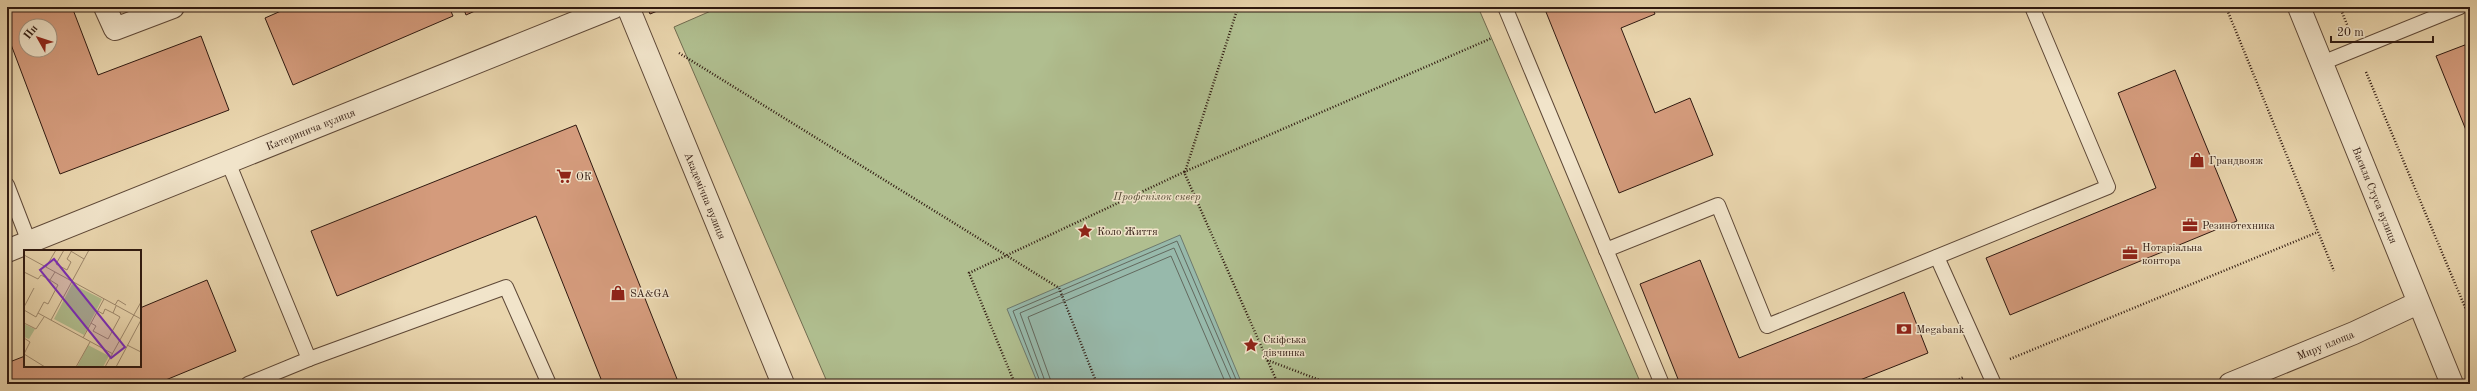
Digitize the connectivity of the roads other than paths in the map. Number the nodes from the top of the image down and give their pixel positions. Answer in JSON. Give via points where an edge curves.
{"nodes":[{"id":1,"x":106,"y":7,"type":"edge"},
{"id":2,"x":173,"y":7,"type":"edge"},
{"id":3,"x":614,"y":7,"type":"edge"},
{"id":4,"x":628,"y":7,"type":"edge"},
{"id":5,"x":1505,"y":7,"type":"edge"},
{"id":6,"x":2032,"y":7,"type":"edge"},
{"id":7,"x":2299,"y":7,"type":"edge"},
{"id":8,"x":2460,"y":7,"type":"edge"},
{"id":9,"x":2322,"y":63,"type":"junction"},
{"id":10,"x":228,"y":162,"type":"junction"},
{"id":11,"x":7,"y":185,"type":"edge"},
{"id":12,"x":30,"y":242,"type":"junction"},
{"id":13,"x":1606,"y":250,"type":"junction"},
{"id":14,"x":7,"y":251,"type":"edge"},
{"id":15,"x":1937,"y":257,"type":"junction"},
{"id":16,"x":2418,"y":303,"type":"junction"},
{"id":17,"x":310,"y":359,"type":"junction"},
{"id":18,"x":248,"y":384,"type":"edge"},
{"id":19,"x":549,"y":384,"type":"edge"},
{"id":20,"x":783,"y":384,"type":"edge"},
{"id":21,"x":1662,"y":384,"type":"edge"},
{"id":22,"x":1994,"y":384,"type":"edge"},
{"id":23,"x":2230,"y":384,"type":"edge"},
{"id":24,"x":2452,"y":384,"type":"edge"}],
"edges":[{"from":1,"to":2,"type":"street","via":[[115,29]]},
{"from":3,"to":10,"type":"street","name":"Катеринича вулиця"},
{"from":4,"to":20,"type":"street","name":"Академічна вулиця"},
{"from":5,"to":13,"type":"lane"},
{"from":6,"to":15,"type":"lane","via":[[2108,186]]},
{"from":7,"to":9,"type":"street","name":"Василя Стуса вулиця"},
{"from":8,"to":9,"type":"lane"},
{"from":9,"to":16,"type":"street","name":"Василя Стуса вулиця"},
{"from":10,"to":12,"type":"street","name":"Катеринича вулиця"},
{"from":10,"to":17,"type":"lane"},
{"from":11,"to":12,"type":"lane"},
{"from":12,"to":14,"type":"street","name":"Катеринича вулиця"},
{"from":13,"to":15,"type":"lane","via":[[1718,205],[1767,326]]},
{"from":13,"to":21,"type":"lane"},
{"from":15,"to":22,"type":"lane"},
{"from":16,"to":23,"type":"street","name":"Миру площа","via":[[2354,333]]},
{"from":16,"to":24,"type":"street","name":"Василя Стуса вулиця"},
{"from":17,"to":18,"type":"lane"},
{"from":17,"to":19,"type":"lane","via":[[506,287]]}]}
